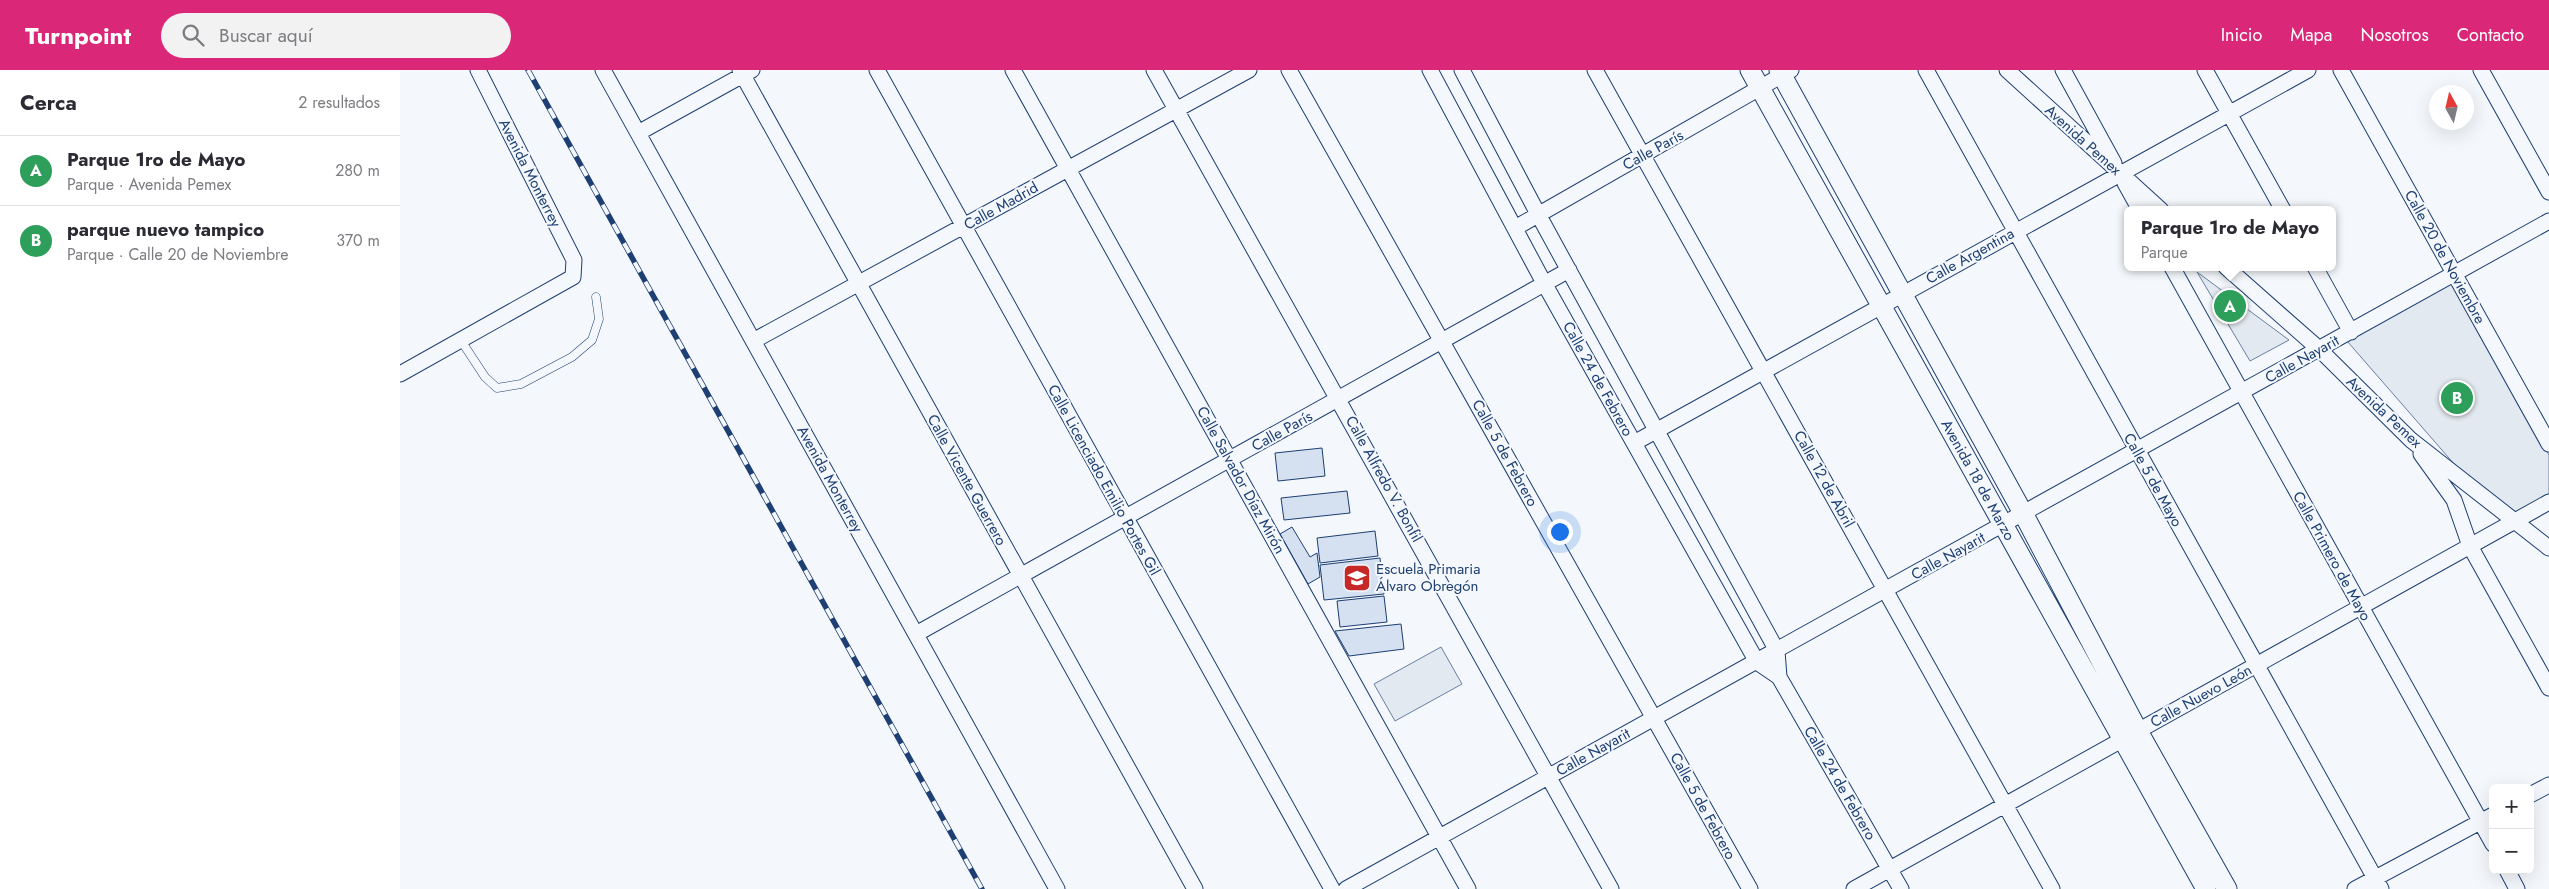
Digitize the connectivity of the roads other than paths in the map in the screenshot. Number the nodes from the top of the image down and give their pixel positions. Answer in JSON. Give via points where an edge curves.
{"nodes":[{"id":1,"x":478,"y":70,"type":"edge"},
{"id":2,"x":603,"y":70,"type":"edge"},
{"id":3,"x":877,"y":70,"type":"edge"},
{"id":4,"x":1013,"y":70,"type":"edge"},
{"id":5,"x":1154,"y":70,"type":"edge"},
{"id":6,"x":1249,"y":70,"type":"edge"},
{"id":7,"x":1289,"y":70,"type":"edge"},
{"id":8,"x":1430,"y":70,"type":"edge"},
{"id":9,"x":1462,"y":70,"type":"edge"},
{"id":10,"x":1595,"y":70,"type":"edge"},
{"id":11,"x":1750,"y":70,"type":"edge"},
{"id":12,"x":1926,"y":70,"type":"edge"},
{"id":13,"x":2007,"y":70,"type":"edge"},
{"id":14,"x":2063,"y":70,"type":"edge"},
{"id":15,"x":2205,"y":70,"type":"edge"},
{"id":16,"x":2308,"y":70,"type":"edge"},
{"id":17,"x":2341,"y":70,"type":"edge"},
{"id":18,"x":2481,"y":70,"type":"edge"},
{"id":19,"x":745,"y":72,"type":"edge"},
{"id":20,"x":1784,"y":72,"type":"edge"},
{"id":21,"x":1761,"y":89,"type":"junction"},
{"id":22,"x":1176,"y":110,"type":"junction"},
{"id":23,"x":2229,"y":113,"type":"junction"},
{"id":24,"x":638,"y":133,"type":"junction"},
{"id":25,"x":1643,"y":155,"type":"junction"},
{"id":26,"x":1068,"y":169,"type":"junction"},
{"id":27,"x":2120,"y":174,"type":"junction"},
{"id":28,"x":2549,"y":192,"type":"edge"},
{"id":29,"x":2138,"y":206,"type":"edge"},
{"id":30,"x":2156,"y":206,"type":"edge"},
{"id":31,"x":2281,"y":206,"type":"edge"},
{"id":32,"x":1538,"y":214,"type":"junction"},
{"id":33,"x":2549,"y":221,"type":"edge"},
{"id":34,"x":964,"y":226,"type":"junction"},
{"id":35,"x":1515,"y":228,"type":"junction"},
{"id":36,"x":2016,"y":232,"type":"junction"},
{"id":37,"x":1569,"y":270,"type":"junction"},
{"id":38,"x":2174,"y":271,"type":"edge"},
{"id":39,"x":2230,"y":271,"type":"edge"},
{"id":40,"x":2317,"y":271,"type":"edge"},
{"id":41,"x":2455,"y":274,"type":"junction"},
{"id":42,"x":1544,"y":283,"type":"junction"},
{"id":43,"x":858,"y":284,"type":"junction"},
{"id":44,"x":1902,"y":293,"type":"junction"},
{"id":45,"x":596,"y":297,"type":"dead end"},
{"id":46,"x":1881,"y":306,"type":"junction"},
{"id":47,"x":2351,"y":332,"type":"junction"},
{"id":48,"x":460,"y":339,"type":"junction"},
{"id":49,"x":753,"y":341,"type":"junction"},
{"id":50,"x":1442,"y":341,"type":"junction"},
{"id":51,"x":2318,"y":349,"type":"junction"},
{"id":52,"x":1763,"y":371,"type":"junction"},
{"id":53,"x":400,"y":374,"type":"edge"},
{"id":54,"x":2242,"y":392,"type":"junction"},
{"id":55,"x":1340,"y":399,"type":"junction"},
{"id":56,"x":1657,"y":431,"type":"junction"},
{"id":57,"x":2411,"y":440,"type":"junction"},
{"id":58,"x":1634,"y":443,"type":"junction"},
{"id":59,"x":2549,"y":444,"type":"edge"},
{"id":60,"x":2137,"y":450,"type":"junction"},
{"id":61,"x":1230,"y":460,"type":"junction"},
{"id":62,"x":2549,"y":502,"type":"edge"},
{"id":63,"x":2023,"y":513,"type":"junction"},
{"id":64,"x":1125,"y":518,"type":"junction"},
{"id":65,"x":2516,"y":520,"type":"junction"},
{"id":66,"x":2003,"y":525,"type":"junction"},
{"id":67,"x":2470,"y":546,"type":"junction"},
{"id":68,"x":2549,"y":548,"type":"edge"},
{"id":69,"x":1021,"y":576,"type":"junction"},
{"id":70,"x":1886,"y":591,"type":"junction"},
{"id":71,"x":2361,"y":607,"type":"junction"},
{"id":72,"x":916,"y":634,"type":"junction"},
{"id":73,"x":1777,"y":651,"type":"junction"},
{"id":74,"x":1757,"y":662,"type":"junction"},
{"id":75,"x":2256,"y":665,"type":"junction"},
{"id":76,"x":1779,"y":677,"type":"junction"},
{"id":77,"x":2549,"y":688,"type":"edge"},
{"id":78,"x":1654,"y":718,"type":"junction"},
{"id":79,"x":2130,"y":735,"type":"junction"},
{"id":80,"x":1549,"y":777,"type":"junction"},
{"id":81,"x":2549,"y":784,"type":"edge"},
{"id":82,"x":2534,"y":793,"type":"edge"},
{"id":83,"x":2005,"y":805,"type":"junction"},
{"id":84,"x":2487,"y":819,"type":"edge"},
{"id":85,"x":1440,"y":837,"type":"junction"},
{"id":86,"x":1890,"y":869,"type":"junction"},
{"id":87,"x":2509,"y":874,"type":"edge"},
{"id":88,"x":2378,"y":884,"type":"edge"},
{"id":89,"x":1057,"y":889,"type":"edge"},
{"id":90,"x":1195,"y":889,"type":"edge"},
{"id":91,"x":1332,"y":889,"type":"edge"},
{"id":92,"x":1346,"y":889,"type":"edge"},
{"id":93,"x":1468,"y":889,"type":"edge"},
{"id":94,"x":1611,"y":889,"type":"edge"},
{"id":95,"x":1750,"y":889,"type":"edge"},
{"id":96,"x":1854,"y":889,"type":"edge"},
{"id":97,"x":1901,"y":889,"type":"edge"},
{"id":98,"x":2052,"y":889,"type":"edge"},
{"id":99,"x":2206,"y":889,"type":"edge"},
{"id":100,"x":2226,"y":889,"type":"edge"},
{"id":101,"x":2355,"y":889,"type":"edge"},
{"id":102,"x":2518,"y":889,"type":"edge"}],
"edges":[{"from":1,"to":48,"type":"street","name":"Avenida Monterrey","via":[[574,260],[573,277]]},
{"from":2,"to":24,"type":"street","name":"Avenida Monterrey"},
{"from":3,"to":34,"type":"street","name":"Calle Licenciado Emilio Portes Gil"},
{"from":4,"to":26,"type":"street","name":"Calle Salvador Díaz Mirón"},
{"from":5,"to":22,"type":"street","name":"Calle Alfredo V. Bonfil"},
{"from":6,"to":22,"type":"street","name":"Calle Madrid"},
{"from":7,"to":50,"type":"street","name":"Calle 5 de Febrero"},
{"from":8,"to":35,"type":"street","name":"Calle 24 de Febrero"},
{"from":9,"to":32,"type":"street","name":"Calle 24 de Febrero"},
{"from":10,"to":25,"type":"street","name":"Calle 12 de Abril"},
{"from":11,"to":21,"type":"street","name":"Avenida 18 de Marzo"},
{"from":12,"to":36,"type":"street","name":"Calle 5 de Mayo"},
{"from":13,"to":27,"type":"street","name":"Avenida Pemex"},
{"from":14,"to":27,"type":"street"},
{"from":15,"to":23,"type":"street"},
{"from":16,"to":23,"type":"street","name":"Calle Argentina"},
{"from":17,"to":41,"type":"street","name":"Calle 20 de Noviembre"},
{"from":18,"to":28,"type":"street"},
{"from":19,"to":24,"type":"street"},
{"from":19,"to":43,"type":"street","name":"Calle Vicente Guerrero"},
{"from":20,"to":21,"type":"street","name":"Calle París"},
{"from":20,"to":44,"type":"street","name":"Avenida 18 de Marzo"},
{"from":21,"to":25,"type":"street","name":"Calle París"},
{"from":21,"to":46,"type":"street","name":"Avenida 18 de Marzo"},
{"from":22,"to":26,"type":"street","name":"Calle Madrid"},
{"from":22,"to":55,"type":"street","name":"Calle Alfredo V. Bonfil"},
{"from":23,"to":27,"type":"street","name":"Calle Argentina"},
{"from":23,"to":31,"type":"street"},
{"from":24,"to":49,"type":"street","name":"Avenida Monterrey"},
{"from":25,"to":32,"type":"street","name":"Calle París"},
{"from":25,"to":52,"type":"street","name":"Calle 12 de Abril"},
{"from":26,"to":34,"type":"street","name":"Calle Madrid"},
{"from":26,"to":61,"type":"street","name":"Calle Salvador Díaz Mirón"},
{"from":27,"to":29,"type":"street"},
{"from":27,"to":30,"type":"street","name":"Avenida Pemex"},
{"from":27,"to":36,"type":"street","name":"Calle Argentina"},
{"from":32,"to":35,"type":"street","name":"Calle París"},
{"from":32,"to":37,"type":"street","name":"Calle 24 de Febrero"},
{"from":33,"to":41,"type":"street","name":"Calle Nayarit"},
{"from":34,"to":43,"type":"street","name":"Calle Madrid"},
{"from":34,"to":64,"type":"street","name":"Calle Licenciado Emilio Portes Gil"},
{"from":35,"to":42,"type":"street","name":"Calle 24 de Febrero"},
{"from":36,"to":44,"type":"street","name":"Calle Argentina"},
{"from":36,"to":60,"type":"street","name":"Calle 5 de Mayo"},
{"from":37,"to":42,"type":"street","name":"Calle París"},
{"from":37,"to":56,"type":"street","name":"Calle 24 de Febrero"},
{"from":38,"to":54,"type":"street","name":"Calle Primero de Mayo"},
{"from":39,"to":51,"type":"street","name":"Avenida Pemex"},
{"from":40,"to":47,"type":"street"},
{"from":41,"to":47,"type":"street","name":"Calle Nayarit"},
{"from":41,"to":59,"type":"street","name":"Calle 20 de Noviembre"},
{"from":42,"to":50,"type":"street","name":"Calle París"},
{"from":42,"to":58,"type":"street","name":"Calle 24 de Febrero"},
{"from":43,"to":49,"type":"street","name":"Calle Madrid"},
{"from":43,"to":69,"type":"street","name":"Calle Vicente Guerrero"},
{"from":44,"to":46,"type":"street","name":"Calle Argentina"},
{"from":44,"to":63,"type":"street","name":"Avenida 18 de Marzo"},
{"from":45,"to":48,"type":"lane","via":[[599,319],[592,340],[572,357],[521,384],[497,388],[485,377]]},
{"from":46,"to":52,"type":"street","name":"Calle Argentina"},
{"from":46,"to":66,"type":"street","name":"Avenida 18 de Marzo"},
{"from":47,"to":51,"type":"street","name":"Calle Nayarit"},
{"from":48,"to":53,"type":"street"},
{"from":49,"to":72,"type":"street","name":"Avenida Monterrey"},
{"from":50,"to":55,"type":"street","name":"Calle París"},
{"from":50,"to":78,"type":"street","name":"Calle 5 de Febrero"},
{"from":51,"to":54,"type":"street","name":"Calle Nayarit"},
{"from":51,"to":57,"type":"street","name":"Avenida Pemex"},
{"from":52,"to":56,"type":"street","name":"Calle Argentina"},
{"from":52,"to":70,"type":"street","name":"Calle 12 de Abril"},
{"from":54,"to":60,"type":"street","name":"Calle Nayarit"},
{"from":54,"to":71,"type":"street","name":"Calle Primero de Mayo"},
{"from":55,"to":61,"type":"street","name":"Calle París"},
{"from":55,"to":80,"type":"street","name":"Calle Alfredo V. Bonfil"},
{"from":56,"to":58,"type":"street","name":"Calle Argentina"},
{"from":56,"to":73,"type":"street","name":"Calle 24 de Febrero"},
{"from":57,"to":65,"type":"street","name":"Avenida Pemex"},
{"from":57,"to":67,"type":"street","via":[[2454,500]]},
{"from":58,"to":74,"type":"street","name":"Calle 24 de Febrero"},
{"from":60,"to":63,"type":"street","name":"Calle Nayarit"},
{"from":60,"to":75,"type":"street","name":"Calle 5 de Mayo"},
{"from":61,"to":64,"type":"street","name":"Calle París"},
{"from":61,"to":85,"type":"street","name":"Calle Salvador Díaz Mirón"},
{"from":62,"to":65,"type":"street","name":"Calle Nuevo León"},
{"from":63,"to":66,"type":"street","name":"Calle Nayarit"},
{"from":63,"to":79,"type":"street","name":"Avenida 18 de Marzo"},
{"from":64,"to":69,"type":"street","name":"Calle París"},
{"from":64,"to":91,"type":"street","name":"Calle Licenciado Emilio Portes Gil"},
{"from":65,"to":67,"type":"street","name":"Calle Nuevo León"},
{"from":65,"to":68,"type":"street","name":"Avenida Pemex"},
{"from":66,"to":70,"type":"street","name":"Calle Nayarit"},
{"from":66,"to":79,"type":"street","name":"Avenida 18 de Marzo"},
{"from":67,"to":71,"type":"street","name":"Calle Nuevo León"},
{"from":67,"to":77,"type":"street"},
{"from":69,"to":72,"type":"street","name":"Calle París"},
{"from":69,"to":90,"type":"street","name":"Calle Vicente Guerrero"},
{"from":70,"to":73,"type":"street","name":"Calle Nayarit"},
{"from":70,"to":83,"type":"street","name":"Calle 12 de Abril"},
{"from":71,"to":75,"type":"street","name":"Calle Nuevo León"},
{"from":71,"to":84,"type":"street","name":"Calle Primero de Mayo"},
{"from":72,"to":89,"type":"street","name":"Avenida Monterrey"},
{"from":73,"to":74,"type":"street","name":"Calle Nayarit"},
{"from":73,"to":76,"type":"street","name":"Calle 24 de Febrero"},
{"from":74,"to":76,"type":"street","name":"Calle 24 de Febrero"},
{"from":74,"to":78,"type":"street","name":"Calle Nayarit"},
{"from":75,"to":79,"type":"street","name":"Calle Nuevo León"},
{"from":75,"to":88,"type":"street","name":"Calle 5 de Mayo"},
{"from":76,"to":86,"type":"street","name":"Calle 24 de Febrero"},
{"from":78,"to":80,"type":"street","name":"Calle Nayarit"},
{"from":78,"to":95,"type":"street","name":"Calle 5 de Febrero"},
{"from":79,"to":83,"type":"street","name":"Calle Nuevo León"},
{"from":79,"to":99,"type":"street","name":"Avenida 18 de Marzo"},
{"from":79,"to":100,"type":"street","name":"Avenida 18 de Marzo"},
{"from":80,"to":85,"type":"street","name":"Calle Nayarit"},
{"from":80,"to":94,"type":"street","name":"Calle Alfredo V. Bonfil"},
{"from":81,"to":82,"type":"street"},
{"from":83,"to":86,"type":"street","name":"Calle Nuevo León"},
{"from":83,"to":98,"type":"street","name":"Calle 12 de Abril"},
{"from":84,"to":88,"type":"street"},
{"from":85,"to":92,"type":"street","name":"Calle Nayarit"},
{"from":85,"to":93,"type":"street","name":"Calle Salvador Díaz Mirón"},
{"from":86,"to":96,"type":"street","name":"Calle Nuevo León"},
{"from":86,"to":97,"type":"street","name":"Calle 24 de Febrero"},
{"from":87,"to":102,"type":"street"},
{"from":88,"to":101,"type":"street"}]}
